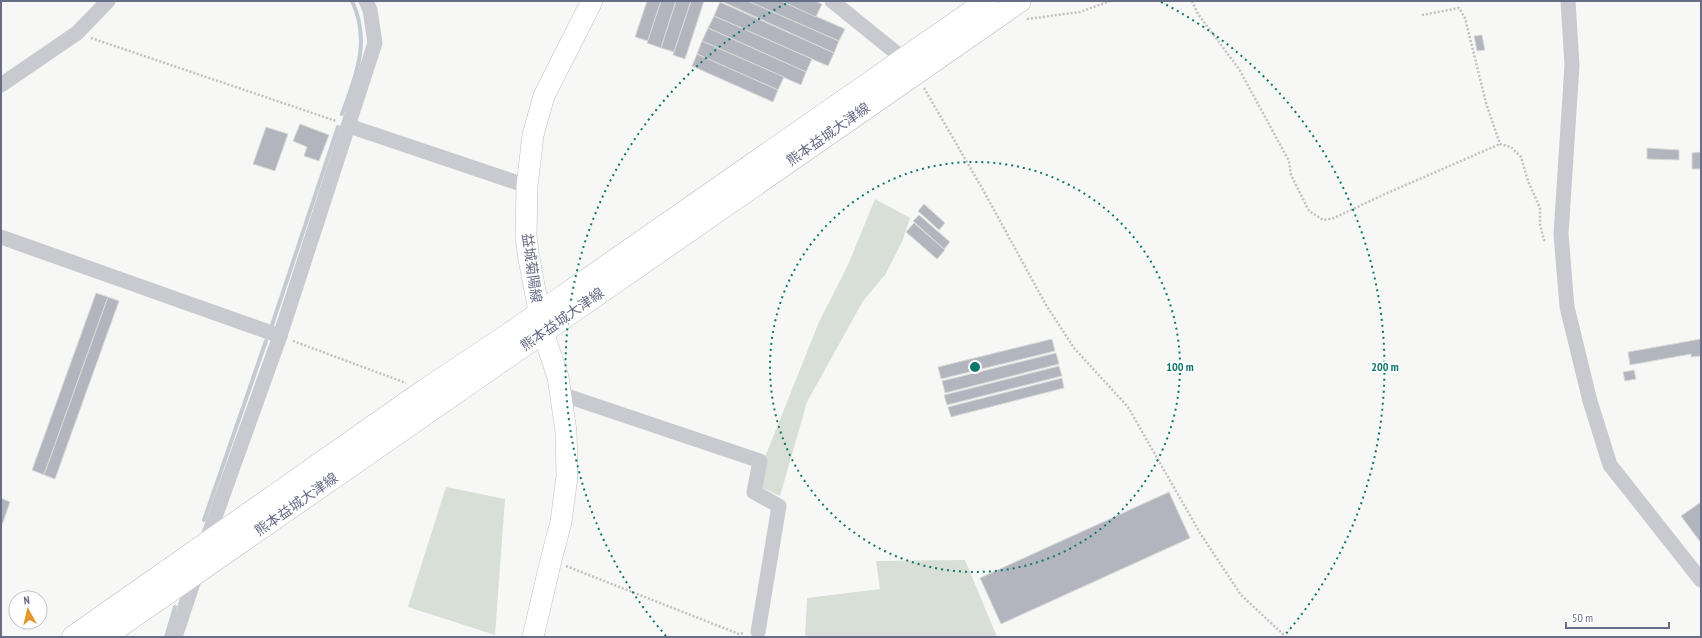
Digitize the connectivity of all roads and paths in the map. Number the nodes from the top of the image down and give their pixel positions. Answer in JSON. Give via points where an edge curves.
{"nodes":[{"id":1,"x":108,"y":1,"type":"edge"},
{"id":2,"x":592,"y":1,"type":"edge"},
{"id":3,"x":832,"y":1,"type":"edge"},
{"id":4,"x":987,"y":1,"type":"edge"},
{"id":5,"x":1110,"y":1,"type":"edge"},
{"id":6,"x":1192,"y":1,"type":"edge"},
{"id":7,"x":1568,"y":1,"type":"edge"},
{"id":8,"x":372,"y":4,"type":"edge"},
{"id":9,"x":1021,"y":10,"type":"edge"},
{"id":10,"x":1422,"y":15,"type":"dead end"},
{"id":11,"x":77,"y":33,"type":"junction"},
{"id":12,"x":910,"y":67,"type":"junction"},
{"id":13,"x":1,"y":85,"type":"edge"},
{"id":14,"x":349,"y":126,"type":"junction"},
{"id":15,"x":1500,"y":144,"type":"junction"},
{"id":16,"x":527,"y":186,"type":"junction"},
{"id":17,"x":1,"y":237,"type":"edge"},
{"id":18,"x":1561,"y":244,"type":"junction"},
{"id":19,"x":541,"y":322,"type":"junction"},
{"id":20,"x":280,"y":336,"type":"junction"},
{"id":21,"x":425,"y":390,"type":"junction"},
{"id":22,"x":561,"y":394,"type":"junction"},
{"id":23,"x":205,"y":545,"type":"junction"},
{"id":24,"x":550,"y":560,"type":"junction"},
{"id":25,"x":196,"y":573,"type":"junction"},
{"id":26,"x":1701,"y":580,"type":"edge"},
{"id":27,"x":758,"y":632,"type":"joint"},
{"id":28,"x":73,"y":637,"type":"edge"},
{"id":29,"x":104,"y":637,"type":"edge"},
{"id":30,"x":175,"y":637,"type":"edge"},
{"id":31,"x":533,"y":637,"type":"edge"},
{"id":32,"x":1286,"y":637,"type":"edge"}],
"edges":[{"from":1,"to":11,"type":"street"},
{"from":2,"to":16,"type":"main road","name":"益城菊陽線","via":[[544,96],[533,135]]},
{"from":3,"to":12,"type":"street"},
{"from":4,"to":12,"type":"main road","name":"熊本益城大津線"},
{"from":5,"to":9,"type":"path","via":[[1080,12]]},
{"from":6,"to":15,"type":"path","via":[[1198,14],[1239,69],[1289,161],[1292,175],[1309,211],[1323,220],[1334,218]]},
{"from":7,"to":18,"type":"street","via":[[1572,65]]},
{"from":8,"to":14,"type":"street","via":[[375,43]]},
{"from":9,"to":12,"type":"main road","name":"熊本益城大津線"},
{"from":10,"to":15,"type":"path","via":[[1459,8],[1465,18],[1486,103]]},
{"from":11,"to":13,"type":"street"},
{"from":11,"to":14,"type":"path"},
{"from":12,"to":19,"type":"main road","name":"熊本益城大津線"},
{"from":12,"to":32,"type":"path","via":[[982,188],[1046,305],[1074,348],[1128,407],[1200,533],[1241,595]]},
{"from":14,"to":16,"type":"street"},
{"from":14,"to":20,"type":"street"},
{"from":15,"to":18,"type":"path","via":[[1511,147],[1521,157],[1540,208],[1544,240]]},
{"from":16,"to":19,"type":"main road","name":"益城菊陽線","via":[[526,236]]},
{"from":17,"to":20,"type":"street"},
{"from":18,"to":26,"type":"street","via":[[1567,307],[1590,401],[1610,465]]},
{"from":19,"to":21,"type":"main road","name":"熊本益城大津線"},
{"from":19,"to":22,"type":"main road","name":"益城菊陽線"},
{"from":19,"to":25,"type":"main road","name":"熊本益城大津線"},
{"from":20,"to":21,"type":"path"},
{"from":20,"to":23,"type":"street"},
{"from":21,"to":23,"type":"main road","name":"熊本益城大津線"},
{"from":22,"to":24,"type":"main road","name":"益城菊陽線","via":[[566,431],[567,476],[561,522]]},
{"from":22,"to":27,"type":"street","via":[[760,461],[754,492],[779,506]]},
{"from":23,"to":25,"type":"street"},
{"from":23,"to":28,"type":"main road","name":"熊本益城大津線"},
{"from":24,"to":27,"type":"path","via":[[739,634]]},
{"from":24,"to":31,"type":"main road","name":"益城菊陽線"},
{"from":25,"to":29,"type":"main road","name":"熊本益城大津線"},
{"from":25,"to":30,"type":"street"}]}
